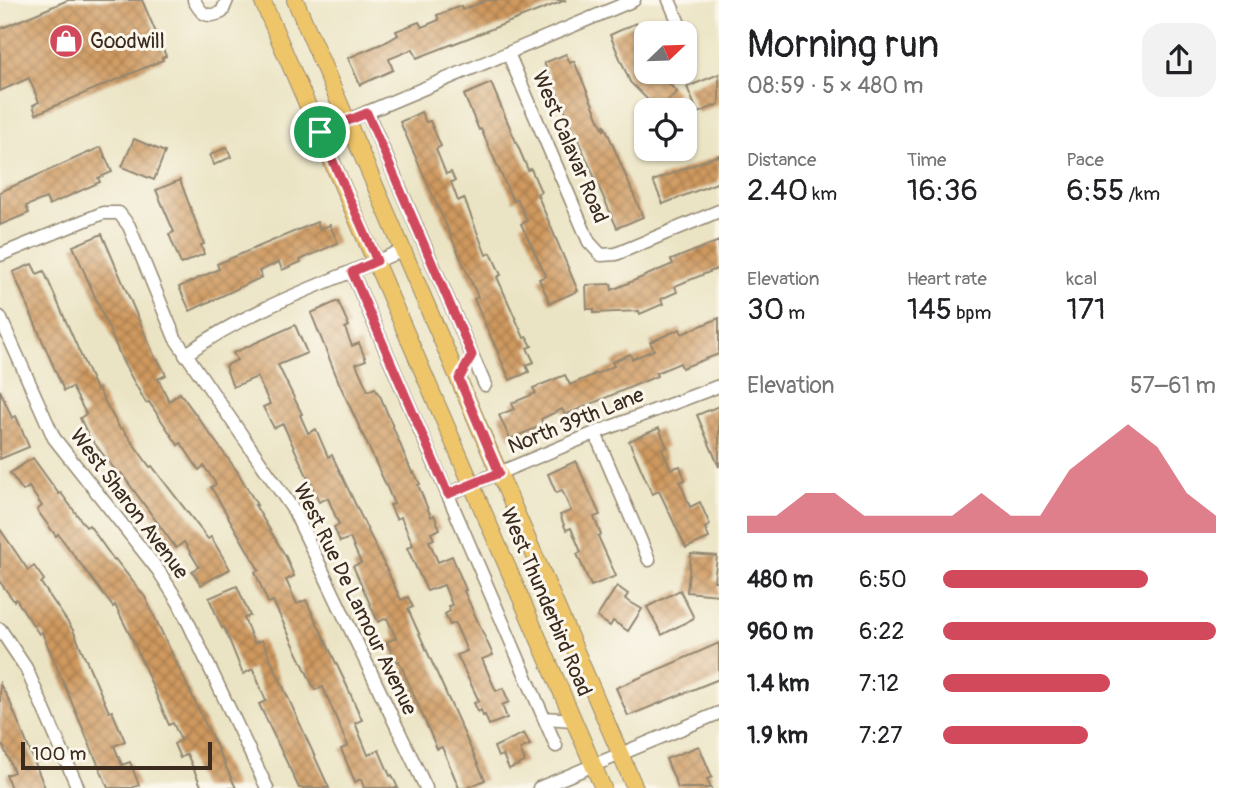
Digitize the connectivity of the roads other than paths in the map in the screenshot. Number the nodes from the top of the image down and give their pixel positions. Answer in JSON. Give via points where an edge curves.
{"nodes":[{"id":1,"x":194,"y":0,"type":"edge"},
{"id":2,"x":227,"y":0,"type":"edge"},
{"id":3,"x":262,"y":0,"type":"edge"},
{"id":4,"x":295,"y":0,"type":"edge"},
{"id":5,"x":634,"y":0,"type":"edge"},
{"id":6,"x":669,"y":0,"type":"edge"},
{"id":7,"x":678,"y":21,"type":"edge"},
{"id":8,"x":508,"y":53,"type":"junction"},
{"id":9,"x":367,"y":113,"type":"junction"},
{"id":10,"x":347,"y":121,"type":"junction"},
{"id":11,"x":320,"y":132,"type":"junction"},
{"id":12,"x":719,"y":211,"type":"edge"},
{"id":13,"x":403,"y":250,"type":"junction"},
{"id":14,"x":0,"y":255,"type":"edge"},
{"id":15,"x":377,"y":261,"type":"junction"},
{"id":16,"x":352,"y":272,"type":"junction"},
{"id":17,"x":0,"y":317,"type":"edge"},
{"id":18,"x":186,"y":355,"type":"junction"},
{"id":19,"x":472,"y":355,"type":"junction"},
{"id":20,"x":459,"y":379,"type":"junction"},
{"id":21,"x":485,"y":386,"type":"dead end"},
{"id":22,"x":719,"y":386,"type":"edge"},
{"id":23,"x":595,"y":433,"type":"junction"},
{"id":24,"x":499,"y":473,"type":"junction"},
{"id":25,"x":473,"y":484,"type":"junction"},
{"id":26,"x":448,"y":494,"type":"junction"},
{"id":27,"x":649,"y":560,"type":"dead end"},
{"id":28,"x":0,"y":629,"type":"edge"},
{"id":29,"x":718,"y":716,"type":"edge"},
{"id":30,"x":544,"y":718,"type":"junction"},
{"id":31,"x":574,"y":720,"type":"junction"},
{"id":32,"x":556,"y":746,"type":"dead end"},
{"id":33,"x":620,"y":754,"type":"junction"},
{"id":34,"x":593,"y":765,"type":"junction"},
{"id":35,"x":78,"y":788,"type":"edge"},
{"id":36,"x":267,"y":788,"type":"edge"},
{"id":37,"x":426,"y":788,"type":"edge"},
{"id":38,"x":539,"y":788,"type":"edge"},
{"id":39,"x":603,"y":788,"type":"edge"},
{"id":40,"x":635,"y":788,"type":"edge"}],
"edges":[{"from":1,"to":2,"type":"street","via":[[206,16],[222,12]]},
{"from":3,"to":11,"type":"main road","name":"West Thunderbird Road"},
{"from":4,"to":10,"type":"main road","name":"West Thunderbird Road"},
{"from":5,"to":8,"type":"street"},
{"from":6,"to":7,"type":"street"},
{"from":8,"to":9,"type":"street"},
{"from":8,"to":12,"type":"street","name":"West Calavar Road","via":[[589,242],[600,255],[616,254]]},
{"from":9,"to":10,"type":"street"},
{"from":9,"to":19,"type":"street"},
{"from":10,"to":11,"type":"street"},
{"from":10,"to":13,"type":"main road","name":"West Thunderbird Road"},
{"from":11,"to":15,"type":"main road","name":"West Thunderbird Road"},
{"from":13,"to":15,"type":"street"},
{"from":13,"to":20,"type":"main road","name":"West Thunderbird Road"},
{"from":14,"to":18,"type":"street","name":"West Rue De Lamour Avenue","via":[[103,213],[120,213]]},
{"from":15,"to":16,"type":"street"},
{"from":15,"to":25,"type":"main road","name":"West Thunderbird Road"},
{"from":16,"to":18,"type":"street","via":[[222,329]]},
{"from":16,"to":26,"type":"street"},
{"from":17,"to":36,"type":"street","name":"West Sharon Avenue","via":[[54,439],[179,603]]},
{"from":18,"to":37,"type":"street","name":"West Rue De Lamour Avenue","via":[[294,511]]},
{"from":19,"to":20,"type":"street"},
{"from":19,"to":21,"type":"street"},
{"from":20,"to":24,"type":"main road","name":"West Thunderbird Road"},
{"from":22,"to":23,"type":"street","name":"North 39th Lane"},
{"from":23,"to":24,"type":"street","name":"North 39th Lane"},
{"from":23,"to":27,"type":"street"},
{"from":24,"to":25,"type":"street","name":"North 39th Lane"},
{"from":24,"to":33,"type":"main road","name":"West Thunderbird Road"},
{"from":25,"to":26,"type":"street","name":"North 39th Lane"},
{"from":25,"to":31,"type":"main road","name":"West Thunderbird Road"},
{"from":26,"to":30,"type":"street"},
{"from":28,"to":35,"type":"street","via":[[26,668]]},
{"from":29,"to":33,"type":"street"},
{"from":30,"to":31,"type":"street","name":"West Thunderbird Road"},
{"from":30,"to":32,"type":"street"},
{"from":31,"to":34,"type":"main road","name":"West Thunderbird Road"},
{"from":33,"to":34,"type":"street"},
{"from":33,"to":40,"type":"main road","name":"West Thunderbird Road"},
{"from":34,"to":38,"type":"street"},
{"from":34,"to":39,"type":"main road","name":"West Thunderbird Road"}]}
